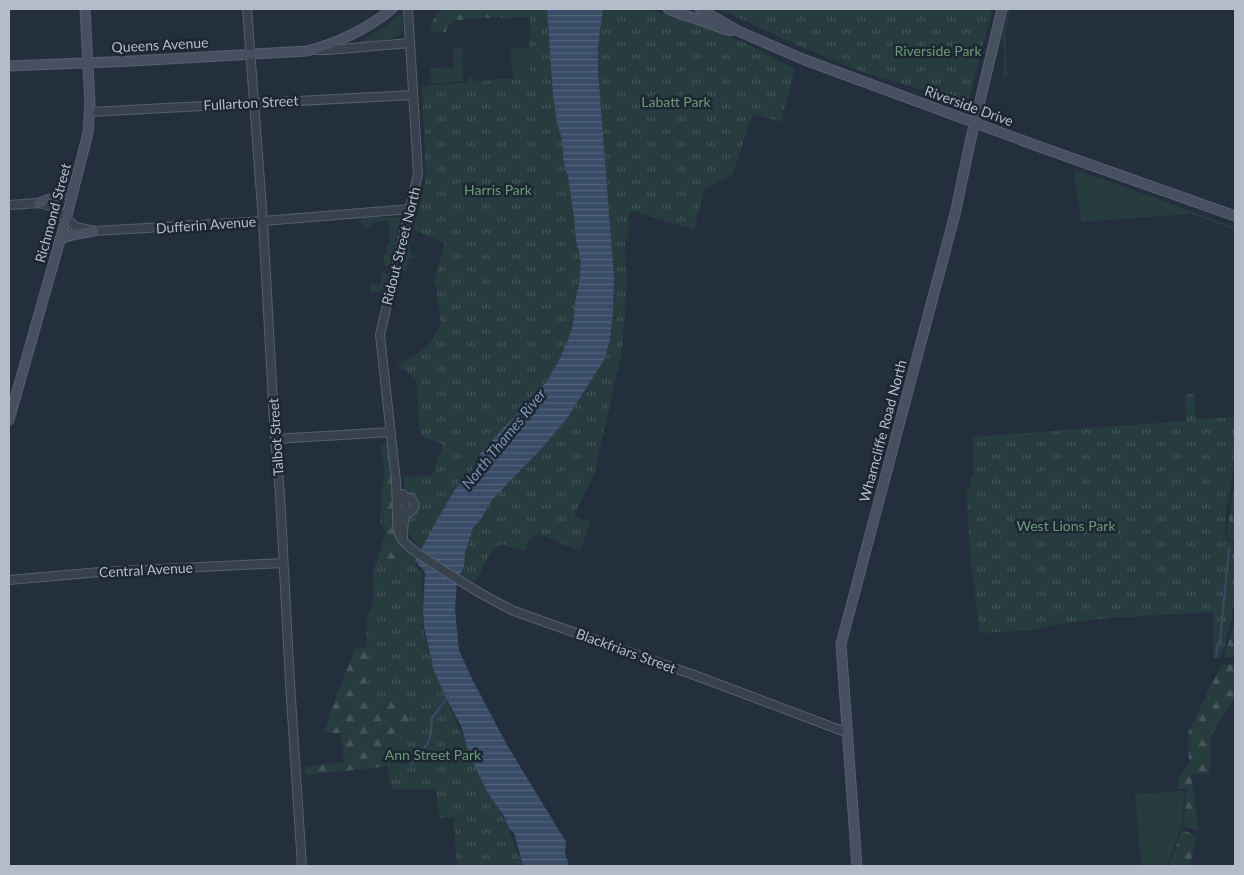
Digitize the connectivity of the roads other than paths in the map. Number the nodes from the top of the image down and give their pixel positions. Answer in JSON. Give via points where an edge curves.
{"nodes":[{"id":1,"x":85,"y":9,"type":"edge"},
{"id":2,"x":247,"y":9,"type":"edge"},
{"id":3,"x":392,"y":9,"type":"edge"},
{"id":4,"x":408,"y":9,"type":"edge"},
{"id":5,"x":668,"y":9,"type":"edge"},
{"id":6,"x":700,"y":9,"type":"edge"},
{"id":7,"x":1002,"y":9,"type":"edge"},
{"id":8,"x":738,"y":31,"type":"junction"},
{"id":9,"x":410,"y":43,"type":"junction"},
{"id":10,"x":312,"y":49,"type":"junction"},
{"id":11,"x":250,"y":54,"type":"junction"},
{"id":12,"x":87,"y":63,"type":"junction"},
{"id":13,"x":9,"y":66,"type":"edge"},
{"id":14,"x":413,"y":95,"type":"junction"},
{"id":15,"x":255,"y":103,"type":"junction"},
{"id":16,"x":90,"y":112,"type":"junction"},
{"id":17,"x":975,"y":123,"type":"junction"},
{"id":18,"x":74,"y":188,"type":"junction"},
{"id":19,"x":39,"y":203,"type":"junction"},
{"id":20,"x":9,"y":205,"type":"edge"},
{"id":21,"x":410,"y":209,"type":"junction"},
{"id":22,"x":1235,"y":216,"type":"edge"},
{"id":23,"x":66,"y":219,"type":"junction"},
{"id":24,"x":263,"y":221,"type":"junction"},
{"id":25,"x":94,"y":231,"type":"junction"},
{"id":26,"x":60,"y":239,"type":"junction"},
{"id":27,"x":9,"y":420,"type":"edge"},
{"id":28,"x":391,"y":432,"type":"junction"},
{"id":29,"x":275,"y":439,"type":"junction"},
{"id":30,"x":396,"y":482,"type":"junction"},
{"id":31,"x":397,"y":511,"type":"junction"},
{"id":32,"x":406,"y":514,"type":"junction"},
{"id":33,"x":404,"y":541,"type":"junction"},
{"id":34,"x":283,"y":563,"type":"junction"},
{"id":35,"x":9,"y":580,"type":"edge"},
{"id":36,"x":848,"y":733,"type":"junction"},
{"id":37,"x":302,"y":866,"type":"edge"},
{"id":38,"x":857,"y":866,"type":"edge"}],
"edges":[{"from":1,"to":12,"type":"main road","name":"Richmond Street"},
{"from":2,"to":11,"type":"street","name":"Talbot Street"},
{"from":3,"to":10,"type":"main road","name":"Queens Avenue","via":[[351,36]]},
{"from":4,"to":9,"type":"street","name":"Ridout Street North"},
{"from":5,"to":8,"type":"main road","via":[[733,33]]},
{"from":6,"to":8,"type":"main road","name":"Riverside Drive"},
{"from":7,"to":17,"type":"main road","name":"Wharncliffe Road North"},
{"from":8,"to":17,"type":"main road","name":"Riverside Drive","via":[[805,60]]},
{"from":9,"to":10,"type":"street","name":"Queens Avenue"},
{"from":9,"to":14,"type":"street","name":"Ridout Street North"},
{"from":10,"to":11,"type":"main road","name":"Queens Avenue"},
{"from":11,"to":12,"type":"main road","name":"Queens Avenue"},
{"from":11,"to":15,"type":"street","name":"Talbot Street"},
{"from":12,"to":13,"type":"main road","name":"Queens Avenue"},
{"from":12,"to":16,"type":"main road","name":"Richmond Street"},
{"from":14,"to":15,"type":"street","name":"Fullarton Street"},
{"from":14,"to":21,"type":"street","name":"Ridout Street North","via":[[418,174]]},
{"from":15,"to":16,"type":"street","name":"Fullarton Street"},
{"from":15,"to":24,"type":"street","name":"Talbot Street"},
{"from":16,"to":18,"type":"main road","name":"Richmond Street"},
{"from":17,"to":22,"type":"main road","name":"Riverside Drive"},
{"from":17,"to":36,"type":"main road","name":"Wharncliffe Road North","via":[[956,214],[841,644]]},
{"from":18,"to":19,"type":"main road"},
{"from":18,"to":23,"type":"main road","name":"Richmond Street"},
{"from":19,"to":20,"type":"street"},
{"from":19,"to":23,"type":"street","name":"Dufferin Avenue","via":[[54,208]]},
{"from":21,"to":24,"type":"street","name":"Dufferin Avenue"},
{"from":21,"to":28,"type":"street","name":"Ridout Street North","via":[[380,330]]},
{"from":23,"to":25,"type":"street","name":"Dufferin Avenue","via":[[76,227]]},
{"from":23,"to":26,"type":"main road","name":"Richmond Street"},
{"from":24,"to":25,"type":"street","name":"Dufferin Avenue"},
{"from":24,"to":29,"type":"street","name":"Talbot Street"},
{"from":25,"to":26,"type":"main road"},
{"from":26,"to":27,"type":"main road","name":"Richmond Street"},
{"from":28,"to":29,"type":"street"},
{"from":28,"to":30,"type":"street","name":"Ridout Street North"},
{"from":29,"to":34,"type":"street","name":"Talbot Street"},
{"from":30,"to":31,"type":"street","name":"Ridout Street North"},
{"from":30,"to":32,"type":"street","name":"Ridout Street North","via":[[404,497],[411,498],[415,504],[413,510]]},
{"from":31,"to":32,"type":"street"},
{"from":31,"to":33,"type":"street","name":"Ridout Street North","via":[[398,532]]},
{"from":32,"to":33,"type":"street","name":"Ridout Street North"},
{"from":33,"to":36,"type":"street","name":"Blackfriars Street","via":[[462,583],[514,611]]},
{"from":34,"to":35,"type":"street","name":"Central Avenue"},
{"from":34,"to":37,"type":"street","name":"Talbot Street"},
{"from":36,"to":38,"type":"main road","name":"Wharncliffe Road North"}]}
